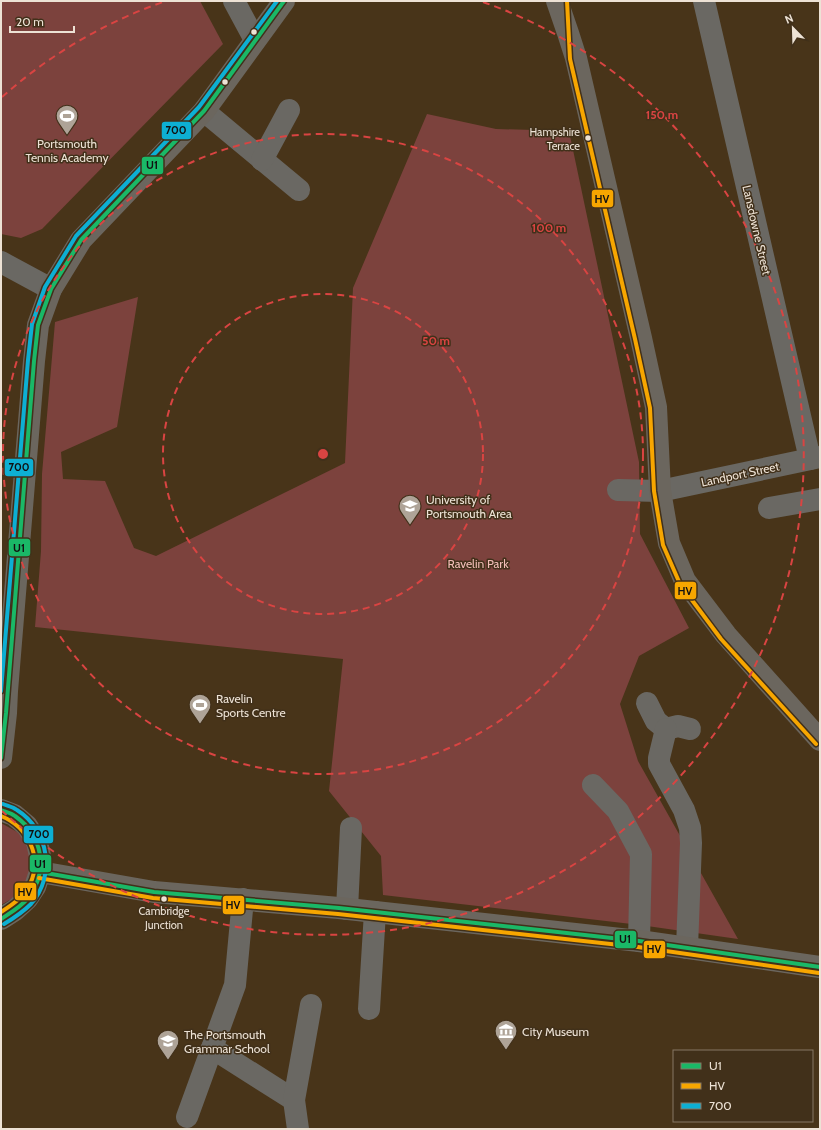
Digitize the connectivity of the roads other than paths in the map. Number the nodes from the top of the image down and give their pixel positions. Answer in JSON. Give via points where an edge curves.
{"nodes":[{"id":1,"x":234,"y":1,"type":"edge"},
{"id":2,"x":284,"y":1,"type":"edge"},
{"id":3,"x":557,"y":1,"type":"edge"},
{"id":4,"x":572,"y":1,"type":"edge"},
{"id":5,"x":704,"y":1,"type":"edge"},
{"id":6,"x":255,"y":40,"type":"junction"},
{"id":7,"x":576,"y":58,"type":"junction"},
{"id":8,"x":289,"y":110,"type":"dead end"},
{"id":9,"x":204,"y":111,"type":"junction"},
{"id":10,"x":262,"y":160,"type":"junction"},
{"id":11,"x":299,"y":190,"type":"dead end"},
{"id":12,"x":1,"y":262,"type":"edge"},
{"id":13,"x":50,"y":288,"type":"junction"},
{"id":14,"x":817,"y":458,"type":"edge"},
{"id":15,"x":618,"y":490,"type":"dead end"},
{"id":16,"x":660,"y":491,"type":"junction"},
{"id":17,"x":820,"y":499,"type":"edge"},
{"id":18,"x":769,"y":508,"type":"dead end"},
{"id":19,"x":647,"y":703,"type":"dead end"},
{"id":20,"x":666,"y":729,"type":"junction"},
{"id":21,"x":690,"y":729,"type":"dead end"},
{"id":22,"x":820,"y":740,"type":"edge"},
{"id":23,"x":1,"y":758,"type":"edge"},
{"id":24,"x":593,"y":785,"type":"dead end"},
{"id":25,"x":1,"y":810,"type":"edge"},
{"id":26,"x":351,"y":828,"type":"dead end"},
{"id":27,"x":40,"y":872,"type":"junction"},
{"id":28,"x":244,"y":900,"type":"junction"},
{"id":29,"x":347,"y":909,"type":"junction"},
{"id":30,"x":375,"y":912,"type":"junction"},
{"id":31,"x":1,"y":919,"type":"edge"},
{"id":32,"x":639,"y":941,"type":"junction"},
{"id":33,"x":687,"y":948,"type":"junction"},
{"id":34,"x":820,"y":967,"type":"edge"},
{"id":35,"x":311,"y":1005,"type":"dead end"},
{"id":36,"x":368,"y":1010,"type":"dead end"},
{"id":37,"x":212,"y":1048,"type":"junction"},
{"id":38,"x":294,"y":1100,"type":"junction"},
{"id":39,"x":187,"y":1117,"type":"dead end"},
{"id":40,"x":298,"y":1129,"type":"edge"}],
"edges":[{"from":1,"to":6,"type":"street"},
{"from":2,"to":6,"type":"main road"},
{"from":3,"to":7,"type":"main road"},
{"from":4,"to":7,"type":"main road"},
{"from":5,"to":14,"type":"street","name":"Lansdowne Street"},
{"from":6,"to":9,"type":"main road"},
{"from":7,"to":16,"type":"main road","via":[[656,408]]},
{"from":8,"to":10,"type":"street"},
{"from":9,"to":10,"type":"street"},
{"from":9,"to":13,"type":"main road","via":[[81,240]]},
{"from":10,"to":11,"type":"street"},
{"from":12,"to":13,"type":"street"},
{"from":13,"to":23,"type":"main road","via":[[38,325],[34,361]]},
{"from":14,"to":16,"type":"street","name":"Landport Street"},
{"from":15,"to":16,"type":"street","name":"Landport Street"},
{"from":16,"to":22,"type":"main road","via":[[669,543],[685,581],[726,635]]},
{"from":17,"to":18,"type":"street"},
{"from":19,"to":20,"type":"street","via":[[656,721]]},
{"from":20,"to":21,"type":"street","via":[[678,726]]},
{"from":20,"to":33,"type":"street","via":[[659,764],[684,810],[690,828]]},
{"from":24,"to":32,"type":"street","via":[[618,811],[641,854]]},
{"from":25,"to":27,"type":"main road","via":[[14,815],[27,826],[37,842]]},
{"from":26,"to":29,"type":"street"},
{"from":27,"to":28,"type":"main road","via":[[154,892]]},
{"from":27,"to":31,"type":"main road","via":[[35,888],[27,899]]},
{"from":28,"to":29,"type":"main road"},
{"from":28,"to":37,"type":"street","via":[[235,985]]},
{"from":29,"to":30,"type":"main road"},
{"from":30,"to":32,"type":"main road"},
{"from":30,"to":36,"type":"street"},
{"from":32,"to":33,"type":"main road"},
{"from":33,"to":34,"type":"main road"},
{"from":35,"to":38,"type":"street"},
{"from":37,"to":38,"type":"street"},
{"from":37,"to":39,"type":"street"},
{"from":38,"to":40,"type":"street"}]}
